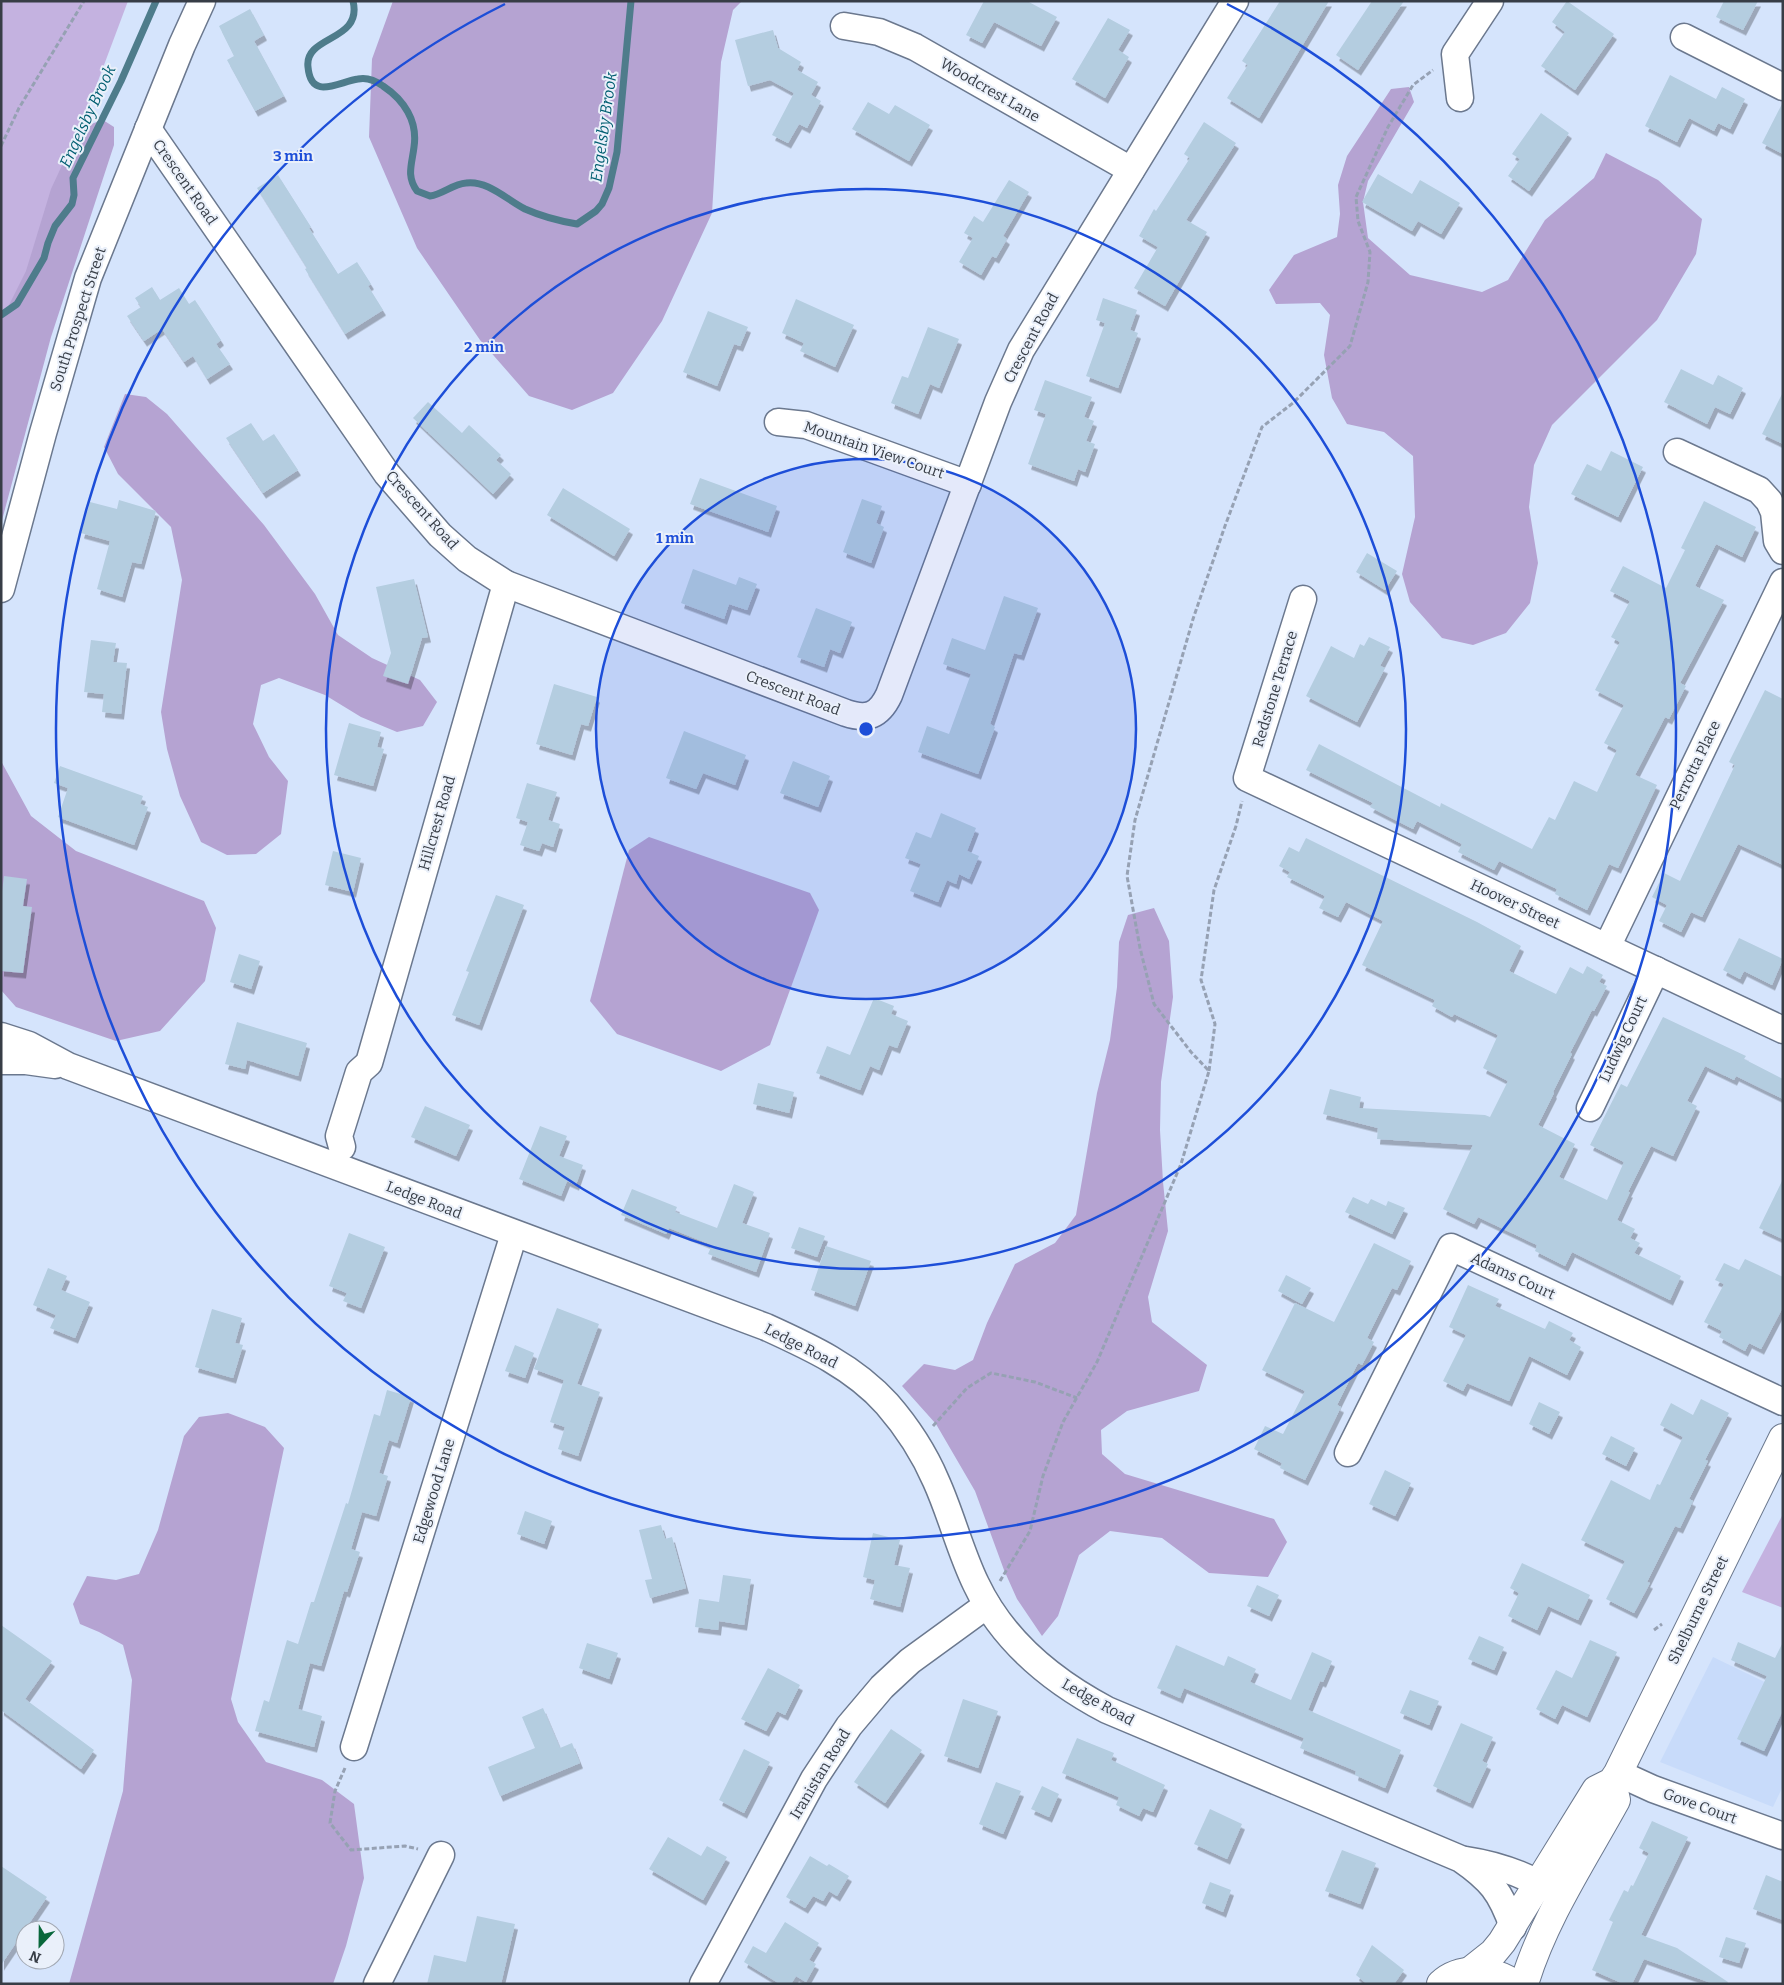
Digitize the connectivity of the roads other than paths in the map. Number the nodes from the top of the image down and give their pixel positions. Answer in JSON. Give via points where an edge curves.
{"nodes":[{"id":1,"x":202,"y":1,"type":"edge"},
{"id":2,"x":1234,"y":1,"type":"edge"},
{"id":3,"x":1490,"y":1,"type":"edge"},
{"id":4,"x":844,"y":26,"type":"dead end"},
{"id":5,"x":1684,"y":37,"type":"dead end"},
{"id":6,"x":1783,"y":87,"type":"edge"},
{"id":7,"x":1460,"y":98,"type":"dead end"},
{"id":8,"x":148,"y":129,"type":"junction"},
{"id":9,"x":1130,"y":170,"type":"junction"},
{"id":10,"x":778,"y":422,"type":"dead end"},
{"id":11,"x":1677,"y":452,"type":"dead end"},
{"id":12,"x":968,"y":484,"type":"junction"},
{"id":13,"x":1783,"y":551,"type":"edge"},
{"id":14,"x":1783,"y":582,"type":"edge"},
{"id":15,"x":506,"y":584,"type":"junction"},
{"id":16,"x":1,"y":590,"type":"edge"},
{"id":17,"x":1303,"y":599,"type":"dead end"},
{"id":18,"x":1247,"y":778,"type":"joint"},
{"id":19,"x":1607,"y":947,"type":"junction"},
{"id":20,"x":1656,"y":970,"type":"junction"},
{"id":21,"x":1783,"y":1030,"type":"edge"},
{"id":22,"x":1,"y":1036,"type":"edge"},
{"id":23,"x":1,"y":1062,"type":"edge"},
{"id":24,"x":68,"y":1066,"type":"junction"},
{"id":25,"x":1590,"y":1108,"type":"dead end"},
{"id":26,"x":339,"y":1156,"type":"junction"},
{"id":27,"x":514,"y":1234,"type":"junction"},
{"id":28,"x":1783,"y":1402,"type":"edge"},
{"id":29,"x":1783,"y":1438,"type":"edge"},
{"id":30,"x":1348,"y":1453,"type":"dead end"},
{"id":31,"x":986,"y":1605,"type":"junction"},
{"id":32,"x":354,"y":1747,"type":"road end"},
{"id":33,"x":1615,"y":1778,"type":"junction"},
{"id":34,"x":1783,"y":1836,"type":"edge"},
{"id":35,"x":441,"y":1855,"type":"road end"},
{"id":36,"x":1461,"y":1859,"type":"junction"},
{"id":37,"x":1550,"y":1889,"type":"junction"},
{"id":38,"x":1513,"y":1927,"type":"junction"},
{"id":39,"x":1469,"y":1972,"type":"junction"},
{"id":40,"x":377,"y":1984,"type":"edge"},
{"id":41,"x":703,"y":1984,"type":"edge"},
{"id":42,"x":1441,"y":1984,"type":"edge"},
{"id":43,"x":1514,"y":1984,"type":"edge"},
{"id":44,"x":1524,"y":1984,"type":"edge"}],
"edges":[{"from":1,"to":8,"type":"street","name":"South Prospect Street"},
{"from":2,"to":9,"type":"street","name":"Crescent Road"},
{"from":3,"to":7,"type":"street","via":[[1455,54]]},
{"from":4,"to":9,"type":"street","name":"Woodcrest Lane","via":[[880,32],[915,47]]},
{"from":5,"to":6,"type":"street"},
{"from":8,"to":15,"type":"street","name":"Crescent Road","via":[[387,474],[440,535],[468,559]]},
{"from":8,"to":16,"type":"street","name":"South Prospect Street","via":[[88,278]]},
{"from":9,"to":12,"type":"street","name":"Crescent Road","via":[[1021,350]]},
{"from":10,"to":12,"type":"street","name":"Mountain View Court","via":[[806,425]]},
{"from":11,"to":13,"type":"street","via":[[1759,490],[1774,512],[1776,541]]},
{"from":12,"to":15,"type":"street","name":"Crescent Road","via":[[889,695],[884,705],[867,717],[856,717]]},
{"from":14,"to":19,"type":"street","name":"Perrotta Place"},
{"from":15,"to":26,"type":"street","name":"Hillcrest Road","via":[[369,1062],[372,1076],[352,1141]]},
{"from":17,"to":18,"type":"street","name":"Redstone Terrace"},
{"from":18,"to":19,"type":"street","name":"Hoover Street"},
{"from":19,"to":20,"type":"street","name":"Hoover Street"},
{"from":20,"to":21,"type":"street","name":"Hoover Street"},
{"from":20,"to":25,"type":"street","name":"Ludwig Court"},
{"from":22,"to":24,"type":"street","name":"Ledge Road","via":[[29,1045]]},
{"from":23,"to":24,"type":"street","name":"Ledge Road"},
{"from":24,"to":26,"type":"street","name":"Ledge Road"},
{"from":26,"to":27,"type":"street","name":"Ledge Road"},
{"from":27,"to":31,"type":"street","name":"Ledge Road","via":[[766,1327],[838,1363],[892,1410],[917,1444],[936,1480]]},
{"from":27,"to":32,"type":"street","name":"Edgewood Lane"},
{"from":28,"to":30,"type":"street","name":"Adams Court","via":[[1451,1247]]},
{"from":29,"to":33,"type":"main road","name":"Shelburne Street"},
{"from":31,"to":36,"type":"street","name":"Ledge Road","via":[[1038,1665],[1085,1699]]},
{"from":31,"to":41,"type":"street","name":"Iranistan Road","via":[[910,1660],[849,1726],[814,1779]]},
{"from":33,"to":34,"type":"street","name":"Gove Court"},
{"from":33,"to":37,"type":"main road","name":"Shelburne Street","via":[[1596,1790]]},
{"from":35,"to":40,"type":"street"},
{"from":36,"to":37,"type":"street","name":"Ledge Road","via":[[1490,1863]]},
{"from":36,"to":38,"type":"street","name":"Ledge Road","via":[[1495,1888],[1507,1908]]},
{"from":37,"to":38,"type":"main road","name":"Shelburne Street"},
{"from":37,"to":44,"type":"main road","name":"Shelburne Street","via":[[1543,1932]]},
{"from":38,"to":39,"type":"main road","name":"Shelburne Street","via":[[1493,1953]]},
{"from":39,"to":42,"type":"main road","name":"Shelburne Street"},
{"from":39,"to":43,"type":"main road","name":"Shelburne Street","via":[[1497,1975]]}]}
